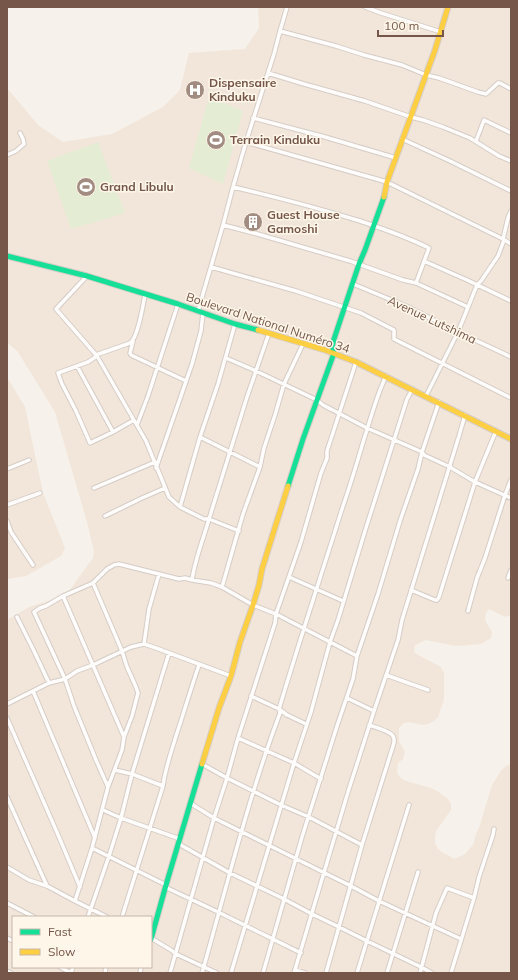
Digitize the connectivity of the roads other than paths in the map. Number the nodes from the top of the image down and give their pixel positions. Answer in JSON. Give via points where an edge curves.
{"nodes":[{"id":1,"x":287,"y":7,"type":"edge"},
{"id":2,"x":365,"y":7,"type":"edge"},
{"id":3,"x":448,"y":7,"type":"edge"},
{"id":4,"x":280,"y":31,"type":"junction"},
{"id":5,"x":441,"y":32,"type":"junction"},
{"id":6,"x":268,"y":73,"type":"junction"},
{"id":7,"x":426,"y":75,"type":"junction"},
{"id":8,"x":511,"y":89,"type":"edge"},
{"id":9,"x":411,"y":117,"type":"junction"},
{"id":10,"x":253,"y":118,"type":"junction"},
{"id":11,"x":511,"y":133,"type":"edge"},
{"id":12,"x":20,"y":134,"type":"dead end"},
{"id":13,"x":402,"y":139,"type":"junction"},
{"id":14,"x":476,"y":141,"type":"junction"},
{"id":15,"x":246,"y":142,"type":"junction"},
{"id":16,"x":7,"y":155,"type":"edge"},
{"id":17,"x":396,"y":158,"type":"junction"},
{"id":18,"x":511,"y":161,"type":"edge"},
{"id":19,"x":386,"y":182,"type":"junction"},
{"id":20,"x":233,"y":187,"type":"junction"},
{"id":21,"x":511,"y":191,"type":"edge"},
{"id":22,"x":511,"y":210,"type":"edge"},
{"id":23,"x":224,"y":225,"type":"junction"},
{"id":24,"x":373,"y":226,"type":"junction"},
{"id":25,"x":504,"y":239,"type":"junction"},
{"id":26,"x":511,"y":244,"type":"edge"},
{"id":27,"x":7,"y":256,"type":"edge"},
{"id":28,"x":424,"y":261,"type":"junction"},
{"id":29,"x":359,"y":264,"type":"junction"},
{"id":30,"x":211,"y":267,"type":"junction"},
{"id":31,"x":87,"y":276,"type":"junction"},
{"id":32,"x":416,"y":283,"type":"junction"},
{"id":33,"x":352,"y":284,"type":"junction"},
{"id":34,"x":477,"y":286,"type":"junction"},
{"id":35,"x":145,"y":294,"type":"junction"},
{"id":36,"x":511,"y":301,"type":"edge"},
{"id":37,"x":178,"y":304,"type":"junction"},
{"id":38,"x":468,"y":307,"type":"junction"},
{"id":39,"x":345,"y":308,"type":"junction"},
{"id":40,"x":201,"y":312,"type":"junction"},
{"id":41,"x":235,"y":324,"type":"junction"},
{"id":42,"x":458,"y":332,"type":"junction"},
{"id":43,"x":269,"y":333,"type":"junction"},
{"id":44,"x":133,"y":341,"type":"junction"},
{"id":45,"x":303,"y":344,"type":"junction"},
{"id":46,"x":334,"y":353,"type":"junction"},
{"id":47,"x":97,"y":355,"type":"junction"},
{"id":48,"x":511,"y":357,"type":"edge"},
{"id":49,"x":226,"y":358,"type":"junction"},
{"id":50,"x":356,"y":362,"type":"junction"},
{"id":51,"x":442,"y":363,"type":"junction"},
{"id":52,"x":77,"y":366,"type":"junction"},
{"id":53,"x":157,"y":367,"type":"junction"},
{"id":54,"x":256,"y":371,"type":"junction"},
{"id":55,"x":386,"y":376,"type":"junction"},
{"id":56,"x":186,"y":381,"type":"junction"},
{"id":57,"x":284,"y":384,"type":"junction"},
{"id":58,"x":412,"y":390,"type":"junction"},
{"id":59,"x":426,"y":396,"type":"junction"},
{"id":60,"x":511,"y":398,"type":"edge"},
{"id":61,"x":316,"y":400,"type":"junction"},
{"id":62,"x":439,"y":402,"type":"junction"},
{"id":63,"x":340,"y":413,"type":"junction"},
{"id":64,"x":464,"y":415,"type":"junction"},
{"id":65,"x":134,"y":420,"type":"junction"},
{"id":66,"x":137,"y":425,"type":"junction"},
{"id":67,"x":367,"y":428,"type":"junction"},
{"id":68,"x":496,"y":431,"type":"junction"},
{"id":69,"x":113,"y":432,"type":"junction"},
{"id":70,"x":200,"y":437,"type":"junction"},
{"id":71,"x":511,"y":439,"type":"edge"},
{"id":72,"x":394,"y":440,"type":"junction"},
{"id":73,"x":230,"y":452,"type":"junction"},
{"id":74,"x":422,"y":452,"type":"junction"},
{"id":75,"x":29,"y":460,"type":"dead end"},
{"id":76,"x":155,"y":462,"type":"junction"},
{"id":77,"x":260,"y":467,"type":"junction"},
{"id":78,"x":450,"y":467,"type":"junction"},
{"id":79,"x":156,"y":468,"type":"junction"},
{"id":80,"x":7,"y":469,"type":"edge"},
{"id":81,"x":511,"y":480,"type":"edge"},
{"id":82,"x":475,"y":482,"type":"junction"},
{"id":83,"x":94,"y":488,"type":"dead end"},
{"id":84,"x":165,"y":488,"type":"junction"},
{"id":85,"x":40,"y":493,"type":"dead end"},
{"id":86,"x":505,"y":496,"type":"junction"},
{"id":87,"x":511,"y":498,"type":"edge"},
{"id":88,"x":7,"y":505,"type":"edge"},
{"id":89,"x":180,"y":507,"type":"junction"},
{"id":90,"x":105,"y":516,"type":"dead end"},
{"id":91,"x":209,"y":519,"type":"junction"},
{"id":92,"x":7,"y":521,"type":"edge"},
{"id":93,"x":239,"y":531,"type":"junction"},
{"id":94,"x":33,"y":565,"type":"dead end"},
{"id":95,"x":511,"y":570,"type":"edge"},
{"id":96,"x":159,"y":574,"type":"junction"},
{"id":97,"x":289,"y":577,"type":"junction"},
{"id":98,"x":508,"y":578,"type":"dead end"},
{"id":99,"x":192,"y":580,"type":"junction"},
{"id":100,"x":93,"y":583,"type":"junction"},
{"id":101,"x":222,"y":587,"type":"junction"},
{"id":102,"x":317,"y":590,"type":"junction"},
{"id":103,"x":411,"y":590,"type":"junction"},
{"id":104,"x":63,"y":596,"type":"junction"},
{"id":105,"x":343,"y":601,"type":"junction"},
{"id":106,"x":253,"y":605,"type":"junction"},
{"id":107,"x":468,"y":610,"type":"dead end"},
{"id":108,"x":276,"y":614,"type":"junction"},
{"id":109,"x":17,"y":617,"type":"dead end"},
{"id":110,"x":304,"y":628,"type":"junction"},
{"id":111,"x":330,"y":642,"type":"junction"},
{"id":112,"x":144,"y":644,"type":"junction"},
{"id":113,"x":122,"y":652,"type":"junction"},
{"id":114,"x":170,"y":653,"type":"junction"},
{"id":115,"x":357,"y":656,"type":"junction"},
{"id":116,"x":93,"y":665,"type":"junction"},
{"id":117,"x":199,"y":665,"type":"junction"},
{"id":118,"x":386,"y":675,"type":"junction"},
{"id":119,"x":231,"y":676,"type":"junction"},
{"id":120,"x":65,"y":679,"type":"junction"},
{"id":121,"x":49,"y":683,"type":"junction"},
{"id":122,"x":428,"y":690,"type":"dead end"},
{"id":123,"x":33,"y":691,"type":"junction"},
{"id":124,"x":251,"y":696,"type":"junction"},
{"id":125,"x":347,"y":698,"type":"junction"},
{"id":126,"x":7,"y":704,"type":"edge"},
{"id":127,"x":279,"y":709,"type":"junction"},
{"id":128,"x":374,"y":711,"type":"junction"},
{"id":129,"x":7,"y":718,"type":"edge"},
{"id":130,"x":306,"y":724,"type":"junction"},
{"id":131,"x":369,"y":725,"type":"junction"},
{"id":132,"x":124,"y":738,"type":"junction"},
{"id":133,"x":238,"y":738,"type":"junction"},
{"id":134,"x":266,"y":751,"type":"junction"},
{"id":135,"x":294,"y":763,"type":"junction"},
{"id":136,"x":202,"y":764,"type":"junction"},
{"id":137,"x":115,"y":770,"type":"junction"},
{"id":138,"x":132,"y":774,"type":"junction"},
{"id":139,"x":227,"y":778,"type":"junction"},
{"id":140,"x":321,"y":779,"type":"junction"},
{"id":141,"x":163,"y":786,"type":"junction"},
{"id":142,"x":108,"y":787,"type":"junction"},
{"id":143,"x":254,"y":791,"type":"junction"},
{"id":144,"x":7,"y":797,"type":"edge"},
{"id":145,"x":190,"y":804,"type":"junction"},
{"id":146,"x":281,"y":805,"type":"junction"},
{"id":147,"x":409,"y":805,"type":"dead end"},
{"id":148,"x":103,"y":810,"type":"junction"},
{"id":149,"x":309,"y":817,"type":"junction"},
{"id":150,"x":121,"y":818,"type":"junction"},
{"id":151,"x":214,"y":818,"type":"junction"},
{"id":152,"x":150,"y":829,"type":"junction"},
{"id":153,"x":494,"y":829,"type":"dead end"},
{"id":154,"x":336,"y":831,"type":"junction"},
{"id":155,"x":242,"y":832,"type":"junction"},
{"id":156,"x":95,"y":838,"type":"junction"},
{"id":157,"x":179,"y":842,"type":"junction"},
{"id":158,"x":269,"y":845,"type":"junction"},
{"id":159,"x":362,"y":845,"type":"junction"},
{"id":160,"x":92,"y":848,"type":"junction"},
{"id":161,"x":109,"y":856,"type":"junction"},
{"id":162,"x":203,"y":858,"type":"junction"},
{"id":163,"x":296,"y":859,"type":"junction"},
{"id":164,"x":7,"y":867,"type":"edge"},
{"id":165,"x":137,"y":870,"type":"junction"},
{"id":166,"x":418,"y":872,"type":"dead end"},
{"id":167,"x":230,"y":873,"type":"junction"},
{"id":168,"x":324,"y":873,"type":"junction"},
{"id":169,"x":47,"y":886,"type":"junction"},
{"id":170,"x":166,"y":886,"type":"junction"},
{"id":171,"x":257,"y":886,"type":"junction"},
{"id":172,"x":351,"y":886,"type":"junction"},
{"id":173,"x":80,"y":887,"type":"junction"},
{"id":174,"x":474,"y":898,"type":"junction"},
{"id":175,"x":191,"y":899,"type":"junction"},
{"id":176,"x":284,"y":899,"type":"junction"},
{"id":177,"x":379,"y":901,"type":"junction"},
{"id":178,"x":75,"y":902,"type":"junction"},
{"id":179,"x":7,"y":903,"type":"edge"},
{"id":180,"x":91,"y":909,"type":"junction"},
{"id":181,"x":218,"y":912,"type":"junction"},
{"id":182,"x":406,"y":913,"type":"junction"},
{"id":183,"x":312,"y":914,"type":"junction"},
{"id":184,"x":32,"y":916,"type":"edge"},
{"id":185,"x":88,"y":916,"type":"edge"},
{"id":186,"x":105,"y":916,"type":"edge"},
{"id":187,"x":122,"y":916,"type":"edge"},
{"id":188,"x":432,"y":925,"type":"junction"},
{"id":189,"x":246,"y":926,"type":"junction"},
{"id":190,"x":339,"y":927,"type":"junction"},
{"id":191,"x":152,"y":935,"type":"edge"},
{"id":192,"x":152,"y":939,"type":"edge"},
{"id":193,"x":273,"y":939,"type":"junction"},
{"id":194,"x":461,"y":939,"type":"junction"},
{"id":195,"x":367,"y":941,"type":"junction"},
{"id":196,"x":301,"y":953,"type":"junction"},
{"id":197,"x":176,"y":954,"type":"junction"},
{"id":198,"x":393,"y":954,"type":"junction"},
{"id":199,"x":204,"y":966,"type":"junction"},
{"id":200,"x":421,"y":967,"type":"junction"},
{"id":201,"x":62,"y":968,"type":"edge"},
{"id":202,"x":7,"y":970,"type":"edge"},
{"id":203,"x":295,"y":971,"type":"edge"},
{"id":204,"x":12,"y":973,"type":"edge"},
{"id":205,"x":71,"y":973,"type":"edge"},
{"id":206,"x":170,"y":973,"type":"edge"},
{"id":207,"x":202,"y":973,"type":"edge"},
{"id":208,"x":217,"y":973,"type":"edge"},
{"id":209,"x":231,"y":973,"type":"edge"},
{"id":210,"x":263,"y":973,"type":"edge"},
{"id":211,"x":304,"y":973,"type":"edge"},
{"id":212,"x":326,"y":973,"type":"edge"},
{"id":213,"x":357,"y":973,"type":"edge"},
{"id":214,"x":387,"y":973,"type":"edge"},
{"id":215,"x":420,"y":973,"type":"edge"},
{"id":216,"x":432,"y":973,"type":"edge"},
{"id":217,"x":451,"y":973,"type":"edge"}],
"edges":[{"from":1,"to":4,"type":"street"},
{"from":2,"to":5,"type":"street"},
{"from":3,"to":5,"type":"street"},
{"from":4,"to":6,"type":"street"},
{"from":4,"to":7,"type":"street","via":[[402,65]]},
{"from":5,"to":7,"type":"street"},
{"from":6,"to":9,"type":"street","via":[[366,101]]},
{"from":6,"to":10,"type":"street"},
{"from":7,"to":8,"type":"street","via":[[486,94],[498,83]]},
{"from":7,"to":9,"type":"street"},
{"from":9,"to":13,"type":"street"},
{"from":9,"to":14,"type":"street","via":[[443,126]]},
{"from":10,"to":15,"type":"street"},
{"from":10,"to":17,"type":"street"},
{"from":11,"to":14,"type":"street","via":[[484,120]]},
{"from":12,"to":16,"type":"street","via":[[24,144]]},
{"from":13,"to":17,"type":"street"},
{"from":13,"to":21,"type":"street"},
{"from":14,"to":18,"type":"street"},
{"from":15,"to":19,"type":"street"},
{"from":15,"to":20,"type":"street"},
{"from":17,"to":19,"type":"street"},
{"from":19,"to":24,"type":"street"},
{"from":19,"to":25,"type":"street"},
{"from":20,"to":23,"type":"street"},
{"from":20,"to":24,"type":"street","via":[[312,206]]},
{"from":22,"to":25,"type":"street"},
{"from":23,"to":29,"type":"street"},
{"from":23,"to":30,"type":"street"},
{"from":24,"to":28,"type":"street","via":[[429,248]]},
{"from":24,"to":29,"type":"street"},
{"from":25,"to":26,"type":"street"},
{"from":25,"to":34,"type":"street","via":[[498,256]]},
{"from":27,"to":31,"type":"street","name":"Boulevard National Numéro 34"},
{"from":28,"to":32,"type":"street"},
{"from":28,"to":34,"type":"street"},
{"from":29,"to":32,"type":"street"},
{"from":29,"to":33,"type":"street"},
{"from":30,"to":39,"type":"street"},
{"from":30,"to":40,"type":"street"},
{"from":31,"to":35,"type":"street","name":"Boulevard National Numéro 34"},
{"from":31,"to":47,"type":"street","via":[[56,309]]},
{"from":32,"to":38,"type":"street"},
{"from":33,"to":39,"type":"street"},
{"from":33,"to":42,"type":"street","name":"Avenue Lutshima","via":[[406,306]]},
{"from":34,"to":36,"type":"street"},
{"from":34,"to":38,"type":"street"},
{"from":35,"to":37,"type":"street","name":"Boulevard National Numéro 34"},
{"from":35,"to":44,"type":"street"},
{"from":37,"to":40,"type":"street","name":"Boulevard National Numéro 34"},
{"from":37,"to":53,"type":"street"},
{"from":38,"to":42,"type":"street"},
{"from":39,"to":46,"type":"street","via":[[332,347]]},
{"from":39,"to":51,"type":"street","via":[[394,330],[394,339]]},
{"from":40,"to":41,"type":"street","name":"Boulevard National Numéro 34"},
{"from":40,"to":56,"type":"street","via":[[201,332]]},
{"from":41,"to":43,"type":"street","name":"Boulevard National Numéro 34"},
{"from":41,"to":49,"type":"street"},
{"from":42,"to":48,"type":"street","name":"Avenue Lutshima"},
{"from":42,"to":51,"type":"street"},
{"from":43,"to":45,"type":"street","name":"Boulevard National Numéro 34"},
{"from":43,"to":54,"type":"street"},
{"from":44,"to":47,"type":"street"},
{"from":44,"to":53,"type":"street","via":[[131,355]]},
{"from":45,"to":46,"type":"street","name":"Boulevard National Numéro 34"},
{"from":45,"to":57,"type":"street"},
{"from":46,"to":50,"type":"street","name":"Boulevard National Numéro 34"},
{"from":46,"to":61,"type":"street"},
{"from":47,"to":52,"type":"street"},
{"from":47,"to":65,"type":"street"},
{"from":49,"to":54,"type":"street"},
{"from":49,"to":70,"type":"street"},
{"from":50,"to":55,"type":"street","name":"Boulevard National Numéro 34"},
{"from":50,"to":63,"type":"street"},
{"from":51,"to":59,"type":"street"},
{"from":51,"to":60,"type":"street"},
{"from":52,"to":69,"type":"street"},
{"from":52,"to":69,"type":"street","via":[[58,373],[90,443]]},
{"from":53,"to":56,"type":"street"},
{"from":53,"to":66,"type":"street"},
{"from":54,"to":57,"type":"street"},
{"from":54,"to":73,"type":"street"},
{"from":55,"to":58,"type":"street","name":"Boulevard National Numéro 34"},
{"from":55,"to":67,"type":"street"},
{"from":56,"to":79,"type":"street"},
{"from":57,"to":61,"type":"street"},
{"from":57,"to":77,"type":"street"},
{"from":58,"to":59,"type":"street","name":"Boulevard National Numéro 34"},
{"from":58,"to":72,"type":"street"},
{"from":59,"to":62,"type":"street","name":"Boulevard National Numéro 34"},
{"from":61,"to":63,"type":"street"},
{"from":61,"to":106,"type":"street"},
{"from":62,"to":64,"type":"street","name":"Boulevard National Numéro 34"},
{"from":62,"to":74,"type":"street"},
{"from":63,"to":67,"type":"street"},
{"from":63,"to":97,"type":"street"},
{"from":64,"to":68,"type":"street","name":"Boulevard National Numéro 34"},
{"from":64,"to":78,"type":"street"},
{"from":65,"to":66,"type":"street"},
{"from":65,"to":69,"type":"street"},
{"from":66,"to":76,"type":"street"},
{"from":67,"to":72,"type":"street"},
{"from":67,"to":102,"type":"street"},
{"from":68,"to":71,"type":"street","name":"Boulevard National Numéro 34"},
{"from":68,"to":82,"type":"street"},
{"from":70,"to":73,"type":"street"},
{"from":70,"to":89,"type":"street"},
{"from":72,"to":74,"type":"street"},
{"from":72,"to":105,"type":"street"},
{"from":73,"to":77,"type":"street"},
{"from":73,"to":91,"type":"street"},
{"from":74,"to":78,"type":"street"},
{"from":74,"to":115,"type":"street"},
{"from":75,"to":80,"type":"street"},
{"from":76,"to":79,"type":"street"},
{"from":76,"to":83,"type":"street"},
{"from":77,"to":93,"type":"street"},
{"from":78,"to":82,"type":"street"},
{"from":78,"to":103,"type":"street"},
{"from":79,"to":84,"type":"street"},
{"from":81,"to":86,"type":"street"},
{"from":82,"to":86,"type":"street"},
{"from":82,"to":103,"type":"street","via":[[439,597],[435,600]]},
{"from":84,"to":89,"type":"street","via":[[169,497]]},
{"from":84,"to":90,"type":"street"},
{"from":85,"to":88,"type":"street"},
{"from":86,"to":87,"type":"street"},
{"from":86,"to":107,"type":"street"},
{"from":89,"to":91,"type":"street"},
{"from":91,"to":93,"type":"street"},
{"from":91,"to":99,"type":"street"},
{"from":92,"to":94,"type":"street","via":[[11,532]]},
{"from":93,"to":101,"type":"street"},
{"from":95,"to":98,"type":"street"},
{"from":96,"to":99,"type":"street"},
{"from":96,"to":100,"type":"street","via":[[119,564],[107,569]]},
{"from":96,"to":112,"type":"street","via":[[149,609]]},
{"from":97,"to":102,"type":"street"},
{"from":97,"to":108,"type":"street"},
{"from":99,"to":101,"type":"street"},
{"from":100,"to":104,"type":"street"},
{"from":100,"to":113,"type":"street"},
{"from":101,"to":106,"type":"street"},
{"from":102,"to":105,"type":"street"},
{"from":102,"to":110,"type":"street"},
{"from":103,"to":118,"type":"street"},
{"from":104,"to":116,"type":"street"},
{"from":104,"to":120,"type":"street","via":[[34,612]]},
{"from":105,"to":111,"type":"street"},
{"from":106,"to":108,"type":"street"},
{"from":106,"to":119,"type":"street"},
{"from":108,"to":110,"type":"street"},
{"from":108,"to":124,"type":"street"},
{"from":109,"to":121,"type":"street"},
{"from":110,"to":111,"type":"street"},
{"from":110,"to":127,"type":"street"},
{"from":111,"to":115,"type":"street"},
{"from":111,"to":130,"type":"street"},
{"from":112,"to":113,"type":"street"},
{"from":112,"to":114,"type":"street"},
{"from":113,"to":116,"type":"street"},
{"from":113,"to":132,"type":"street","via":[[138,693]]},
{"from":114,"to":117,"type":"street"},
{"from":114,"to":138,"type":"street"},
{"from":115,"to":125,"type":"street","via":[[354,679]]},
{"from":116,"to":120,"type":"street"},
{"from":116,"to":132,"type":"street"},
{"from":117,"to":119,"type":"street"},
{"from":117,"to":141,"type":"street","via":[[167,765]]},
{"from":118,"to":122,"type":"street"},
{"from":118,"to":128,"type":"street"},
{"from":119,"to":136,"type":"street"},
{"from":120,"to":121,"type":"street"},
{"from":120,"to":142,"type":"street"},
{"from":121,"to":123,"type":"street"},
{"from":123,"to":126,"type":"street"},
{"from":123,"to":156,"type":"street"},
{"from":124,"to":127,"type":"street"},
{"from":124,"to":133,"type":"street"},
{"from":125,"to":128,"type":"street"},
{"from":125,"to":140,"type":"street"},
{"from":127,"to":130,"type":"street"},
{"from":127,"to":134,"type":"street","via":[[280,713]]},
{"from":128,"to":131,"type":"street"},
{"from":129,"to":173,"type":"street"},
{"from":130,"to":135,"type":"street"},
{"from":131,"to":154,"type":"street"},
{"from":131,"to":159,"type":"street","via":[[390,733],[394,738]]},
{"from":132,"to":137,"type":"street"},
{"from":133,"to":134,"type":"street"},
{"from":133,"to":139,"type":"street"},
{"from":134,"to":135,"type":"street"},
{"from":134,"to":143,"type":"street"},
{"from":135,"to":140,"type":"street"},
{"from":135,"to":146,"type":"street"},
{"from":136,"to":139,"type":"street"},
{"from":136,"to":145,"type":"street"},
{"from":137,"to":138,"type":"street"},
{"from":137,"to":142,"type":"street"},
{"from":138,"to":141,"type":"street"},
{"from":138,"to":150,"type":"street"},
{"from":139,"to":143,"type":"street"},
{"from":139,"to":151,"type":"street"},
{"from":140,"to":149,"type":"street"},
{"from":141,"to":152,"type":"street"},
{"from":142,"to":148,"type":"street"},
{"from":143,"to":146,"type":"street"},
{"from":143,"to":155,"type":"street"},
{"from":144,"to":169,"type":"street"},
{"from":145,"to":151,"type":"street"},
{"from":145,"to":157,"type":"street"},
{"from":146,"to":149,"type":"street"},
{"from":146,"to":158,"type":"street"},
{"from":147,"to":177,"type":"street"},
{"from":148,"to":150,"type":"street"},
{"from":148,"to":156,"type":"street"},
{"from":149,"to":154,"type":"street"},
{"from":149,"to":163,"type":"street"},
{"from":150,"to":152,"type":"street"},
{"from":150,"to":161,"type":"street"},
{"from":151,"to":155,"type":"street"},
{"from":151,"to":162,"type":"street"},
{"from":152,"to":157,"type":"street"},
{"from":152,"to":165,"type":"street"},
{"from":153,"to":174,"type":"street"},
{"from":154,"to":159,"type":"street"},
{"from":154,"to":168,"type":"street"},
{"from":155,"to":158,"type":"street"},
{"from":155,"to":167,"type":"street"},
{"from":156,"to":160,"type":"street"},
{"from":157,"to":162,"type":"street"},
{"from":157,"to":170,"type":"street"},
{"from":158,"to":163,"type":"street"},
{"from":158,"to":171,"type":"street"},
{"from":159,"to":172,"type":"street"},
{"from":160,"to":161,"type":"street"},
{"from":160,"to":173,"type":"street"},
{"from":161,"to":165,"type":"street"},
{"from":161,"to":180,"type":"street"},
{"from":162,"to":167,"type":"street"},
{"from":162,"to":175,"type":"street"},
{"from":163,"to":168,"type":"street"},
{"from":163,"to":176,"type":"street"},
{"from":164,"to":169,"type":"street","via":[[29,880]]},
{"from":165,"to":170,"type":"street"},
{"from":165,"to":187,"type":"street"},
{"from":166,"to":182,"type":"street"},
{"from":167,"to":171,"type":"street"},
{"from":167,"to":181,"type":"street"},
{"from":168,"to":172,"type":"street"},
{"from":168,"to":183,"type":"street"},
{"from":169,"to":178,"type":"street"},
{"from":170,"to":175,"type":"street"},
{"from":170,"to":191,"type":"street"},
{"from":171,"to":176,"type":"street"},
{"from":171,"to":189,"type":"street"},
{"from":172,"to":177,"type":"street"},
{"from":172,"to":190,"type":"street"},
{"from":173,"to":178,"type":"street"},
{"from":174,"to":188,"type":"street","via":[[447,888]]},
{"from":174,"to":194,"type":"street"},
{"from":175,"to":181,"type":"street"},
{"from":175,"to":197,"type":"street"},
{"from":176,"to":183,"type":"street"},
{"from":176,"to":193,"type":"street"},
{"from":177,"to":182,"type":"street"},
{"from":177,"to":195,"type":"street"},
{"from":178,"to":180,"type":"street"},
{"from":179,"to":184,"type":"street"},
{"from":180,"to":185,"type":"street"},
{"from":180,"to":186,"type":"street"},
{"from":181,"to":189,"type":"street"},
{"from":181,"to":199,"type":"street"},
{"from":182,"to":188,"type":"street"},
{"from":182,"to":198,"type":"street"},
{"from":183,"to":190,"type":"street"},
{"from":183,"to":196,"type":"street"},
{"from":188,"to":194,"type":"street"},
{"from":188,"to":200,"type":"street"},
{"from":189,"to":193,"type":"street"},
{"from":189,"to":209,"type":"street"},
{"from":190,"to":195,"type":"street"},
{"from":190,"to":212,"type":"street"},
{"from":192,"to":197,"type":"street"},
{"from":193,"to":196,"type":"street"},
{"from":193,"to":210,"type":"street"},
{"from":194,"to":217,"type":"street"},
{"from":195,"to":198,"type":"street"},
{"from":195,"to":213,"type":"street"},
{"from":196,"to":203,"type":"street"},
{"from":197,"to":199,"type":"street"},
{"from":197,"to":206,"type":"street"},
{"from":198,"to":200,"type":"street"},
{"from":198,"to":214,"type":"street"},
{"from":199,"to":207,"type":"street"},
{"from":199,"to":208,"type":"street"},
{"from":200,"to":215,"type":"street"},
{"from":200,"to":216,"type":"street"},
{"from":201,"to":205,"type":"street"},
{"from":202,"to":204,"type":"street"},
{"from":203,"to":211,"type":"street"}]}
